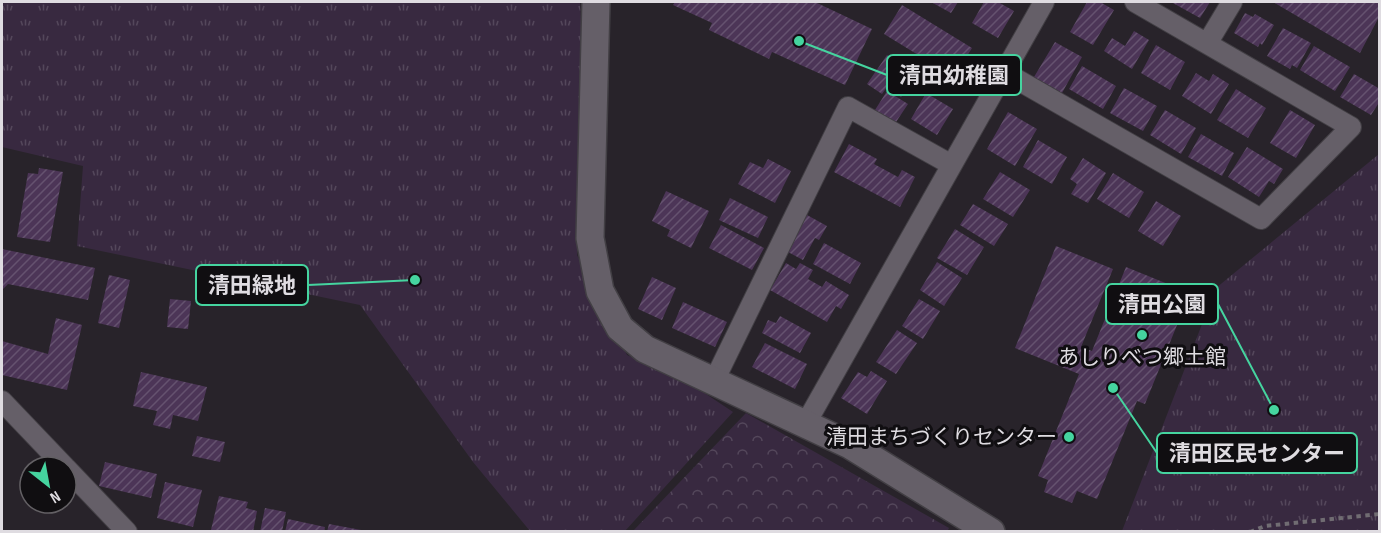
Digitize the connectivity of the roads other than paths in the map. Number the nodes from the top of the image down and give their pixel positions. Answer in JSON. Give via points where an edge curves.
{"nodes":[{"id":1,"x":596,"y":2,"type":"edge"},
{"id":2,"x":1044,"y":2,"type":"edge"},
{"id":3,"x":1135,"y":2,"type":"edge"},
{"id":4,"x":1232,"y":2,"type":"edge"},
{"id":5,"x":1208,"y":42,"type":"junction"},
{"id":6,"x":1004,"y":72,"type":"junction"},
{"id":7,"x":950,"y":164,"type":"junction"},
{"id":8,"x":713,"y":383,"type":"junction"},
{"id":9,"x":2,"y":401,"type":"edge"},
{"id":10,"x":806,"y":423,"type":"junction"},
{"id":11,"x":54,"y":455,"type":"edge"},
{"id":12,"x":78,"y":480,"type":"edge"},
{"id":13,"x":127,"y":531,"type":"edge"},
{"id":14,"x":991,"y":531,"type":"edge"}],
"edges":[{"from":1,"to":8,"type":"street","via":[[590,238],[600,291],[620,328],[645,349]]},
{"from":2,"to":6,"type":"street"},
{"from":3,"to":5,"type":"street"},
{"from":4,"to":5,"type":"street"},
{"from":5,"to":6,"type":"street","via":[[1350,127],[1261,219]]},
{"from":6,"to":7,"type":"street"},
{"from":7,"to":8,"type":"street","via":[[848,107]]},
{"from":7,"to":10,"type":"street"},
{"from":8,"to":10,"type":"street"},
{"from":9,"to":11,"type":"street"},
{"from":10,"to":14,"type":"street","via":[[850,445]]},
{"from":12,"to":13,"type":"street"}]}
